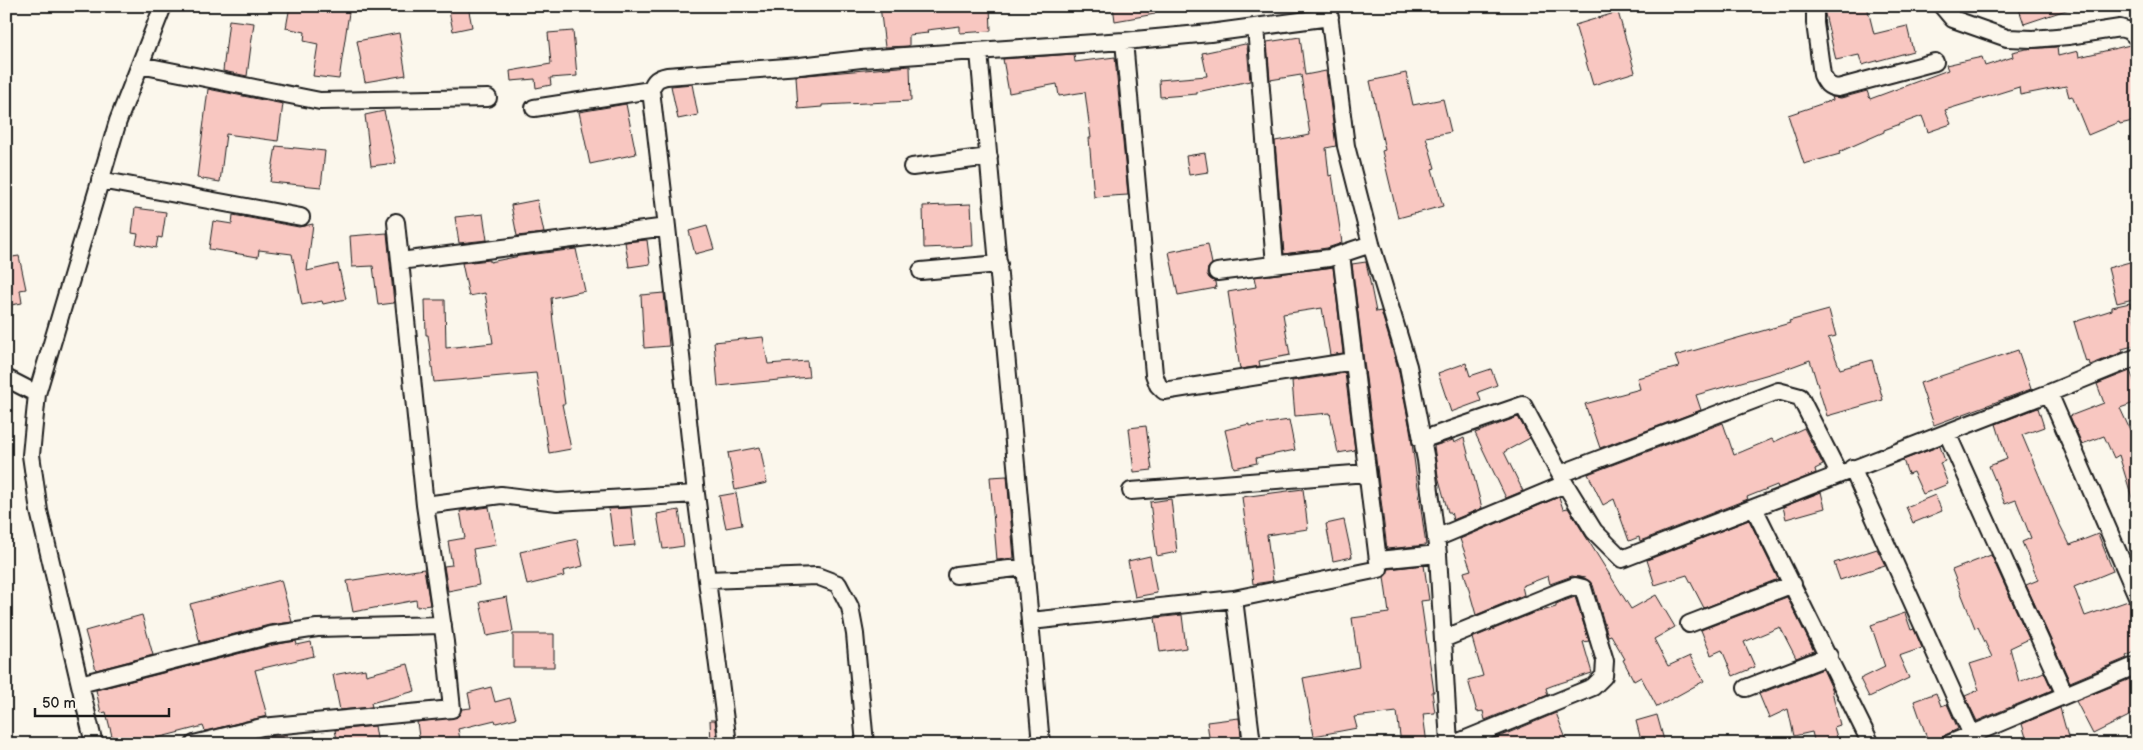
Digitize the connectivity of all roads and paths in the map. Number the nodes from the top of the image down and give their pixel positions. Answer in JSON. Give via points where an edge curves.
{"nodes":[{"id":1,"x":163,"y":6,"type":"edge"},
{"id":2,"x":1815,"y":6,"type":"edge"},
{"id":3,"x":1942,"y":6,"type":"edge"},
{"id":4,"x":1329,"y":12,"type":"edge"},
{"id":5,"x":1256,"y":27,"type":"junction"},
{"id":6,"x":2134,"y":30,"type":"edge"},
{"id":7,"x":1124,"y":41,"type":"junction"},
{"id":8,"x":979,"y":52,"type":"junction"},
{"id":9,"x":1935,"y":62,"type":"dead end"},
{"id":10,"x":140,"y":65,"type":"junction"},
{"id":11,"x":651,"y":90,"type":"junction"},
{"id":12,"x":488,"y":98,"type":"dead end"},
{"id":13,"x":534,"y":108,"type":"dead end"},
{"id":14,"x":988,"y":157,"type":"junction"},
{"id":15,"x":912,"y":167,"type":"dead end"},
{"id":16,"x":100,"y":180,"type":"junction"},
{"id":17,"x":301,"y":217,"type":"dead end"},
{"id":18,"x":396,"y":222,"type":"dead end"},
{"id":19,"x":667,"y":227,"type":"junction"},
{"id":20,"x":1371,"y":244,"type":"junction"},
{"id":21,"x":1340,"y":254,"type":"junction"},
{"id":22,"x":400,"y":261,"type":"junction"},
{"id":23,"x":998,"y":264,"type":"junction"},
{"id":24,"x":1275,"y":265,"type":"junction"},
{"id":25,"x":921,"y":271,"type":"dead end"},
{"id":26,"x":1216,"y":272,"type":"dead end"},
{"id":27,"x":2137,"y":357,"type":"edge"},
{"id":28,"x":1354,"y":361,"type":"junction"},
{"id":29,"x":6,"y":378,"type":"edge"},
{"id":30,"x":32,"y":391,"type":"junction"},
{"id":31,"x":2049,"y":393,"type":"junction"},
{"id":32,"x":1947,"y":432,"type":"junction"},
{"id":33,"x":1421,"y":440,"type":"junction"},
{"id":34,"x":1845,"y":471,"type":"junction"},
{"id":35,"x":1367,"y":473,"type":"junction"},
{"id":36,"x":1563,"y":479,"type":"junction"},
{"id":37,"x":1132,"y":491,"type":"dead end"},
{"id":38,"x":696,"y":494,"type":"junction"},
{"id":39,"x":425,"y":505,"type":"junction"},
{"id":40,"x":1754,"y":508,"type":"junction"},
{"id":41,"x":1436,"y":538,"type":"junction"},
{"id":42,"x":1438,"y":554,"type":"junction"},
{"id":43,"x":1378,"y":560,"type":"junction"},
{"id":44,"x":1026,"y":568,"type":"junction"},
{"id":45,"x":956,"y":575,"type":"dead end"},
{"id":46,"x":707,"y":580,"type":"junction"},
{"id":47,"x":1792,"y":584,"type":"junction"},
{"id":48,"x":2137,"y":596,"type":"edge"},
{"id":49,"x":1234,"y":598,"type":"junction"},
{"id":50,"x":1030,"y":621,"type":"junction"},
{"id":51,"x":1689,"y":624,"type":"dead end"},
{"id":52,"x":443,"y":625,"type":"junction"},
{"id":53,"x":1442,"y":640,"type":"junction"},
{"id":54,"x":1829,"y":656,"type":"junction"},
{"id":55,"x":2137,"y":665,"type":"edge"},
{"id":56,"x":80,"y":684,"type":"junction"},
{"id":57,"x":1746,"y":688,"type":"dead end"},
{"id":58,"x":2065,"y":695,"type":"junction"},
{"id":59,"x":1972,"y":735,"type":"junction"},
{"id":60,"x":94,"y":744,"type":"edge"},
{"id":61,"x":194,"y":744,"type":"edge"},
{"id":62,"x":728,"y":744,"type":"edge"},
{"id":63,"x":865,"y":744,"type":"edge"},
{"id":64,"x":1041,"y":744,"type":"edge"},
{"id":65,"x":1252,"y":744,"type":"edge"},
{"id":66,"x":1449,"y":744,"type":"edge"},
{"id":67,"x":1454,"y":744,"type":"edge"},
{"id":68,"x":1871,"y":744,"type":"edge"},
{"id":69,"x":1949,"y":744,"type":"edge"}],
"edges":[{"from":1,"to":10,"type":"street"},
{"from":2,"to":9,"type":"street","via":[[1822,75],[1831,87],[1838,88]]},
{"from":3,"to":6,"type":"street","via":[[1953,19],[2007,38],[2068,36],[2120,28]]},
{"from":4,"to":5,"type":"street"},
{"from":4,"to":20,"type":"street","via":[[1346,146]]},
{"from":5,"to":7,"type":"street"},
{"from":5,"to":24,"type":"street"},
{"from":7,"to":8,"type":"street"},
{"from":7,"to":28,"type":"street","via":[[1154,374],[1158,385],[1164,390]]},
{"from":8,"to":11,"type":"street","via":[[667,76],[657,78]]},
{"from":8,"to":14,"type":"street"},
{"from":10,"to":12,"type":"street","via":[[320,101]]},
{"from":10,"to":16,"type":"street"},
{"from":11,"to":13,"type":"street"},
{"from":11,"to":19,"type":"street"},
{"from":14,"to":15,"type":"street"},
{"from":14,"to":23,"type":"street"},
{"from":16,"to":17,"type":"street"},
{"from":16,"to":30,"type":"street"},
{"from":18,"to":22,"type":"street"},
{"from":19,"to":22,"type":"street"},
{"from":19,"to":38,"type":"street"},
{"from":20,"to":21,"type":"street"},
{"from":20,"to":33,"type":"street","via":[[1408,366]]},
{"from":21,"to":24,"type":"street"},
{"from":21,"to":28,"type":"street"},
{"from":22,"to":39,"type":"street"},
{"from":23,"to":25,"type":"street"},
{"from":23,"to":44,"type":"street"},
{"from":24,"to":26,"type":"street"},
{"from":27,"to":31,"type":"street"},
{"from":28,"to":35,"type":"street"},
{"from":29,"to":30,"type":"street"},
{"from":30,"to":56,"type":"street","via":[[31,455],[39,510]]},
{"from":31,"to":32,"type":"street"},
{"from":31,"to":48,"type":"street"},
{"from":32,"to":34,"type":"street"},
{"from":32,"to":58,"type":"street"},
{"from":33,"to":36,"type":"street","via":[[1523,405]]},
{"from":33,"to":41,"type":"street"},
{"from":34,"to":36,"type":"street","via":[[1800,397],[1778,391]]},
{"from":34,"to":40,"type":"street"},
{"from":34,"to":59,"type":"street"},
{"from":35,"to":37,"type":"street"},
{"from":35,"to":43,"type":"street"},
{"from":36,"to":40,"type":"street","via":[[1594,531],[1622,559]]},
{"from":36,"to":41,"type":"street"},
{"from":38,"to":39,"type":"street","via":[[557,502],[501,496]]},
{"from":38,"to":46,"type":"street"},
{"from":39,"to":52,"type":"street"},
{"from":40,"to":47,"type":"street"},
{"from":41,"to":42,"type":"street"},
{"from":42,"to":43,"type":"street"},
{"from":42,"to":53,"type":"street"},
{"from":43,"to":49,"type":"street","via":[[1379,569]]},
{"from":44,"to":45,"type":"street"},
{"from":44,"to":50,"type":"street"},
{"from":46,"to":62,"type":"street"},
{"from":46,"to":63,"type":"street","via":[[817,576],[838,584],[850,607],[855,634]]},
{"from":47,"to":51,"type":"street"},
{"from":47,"to":54,"type":"street"},
{"from":49,"to":50,"type":"street"},
{"from":49,"to":65,"type":"street"},
{"from":50,"to":64,"type":"street"},
{"from":52,"to":56,"type":"street","via":[[317,628],[271,635]]},
{"from":52,"to":61,"type":"street","via":[[452,709],[262,727]]},
{"from":53,"to":66,"type":"street"},
{"from":53,"to":67,"type":"street","via":[[1579,586],[1583,588],[1605,661],[1604,676],[1593,687]]},
{"from":54,"to":57,"type":"street"},
{"from":54,"to":68,"type":"street"},
{"from":55,"to":58,"type":"street"},
{"from":56,"to":60,"type":"street"},
{"from":58,"to":59,"type":"street"},
{"from":59,"to":69,"type":"street"}]}
